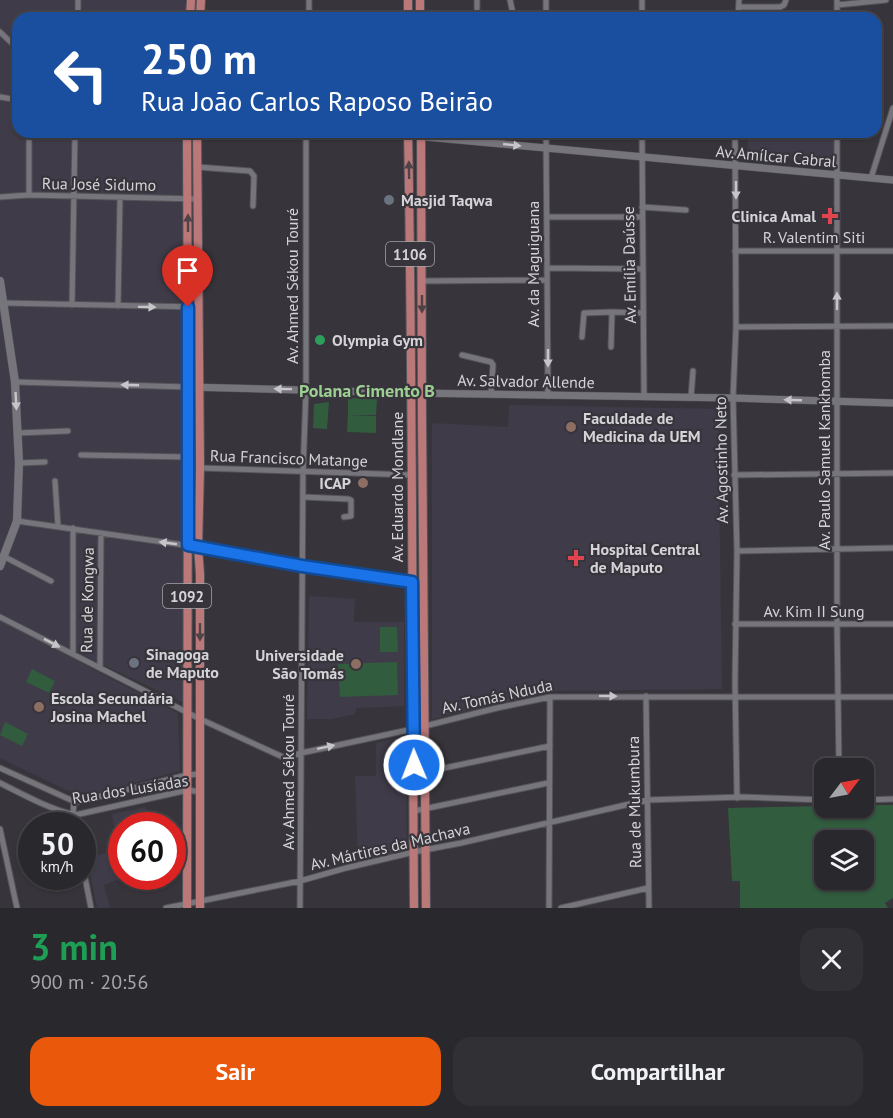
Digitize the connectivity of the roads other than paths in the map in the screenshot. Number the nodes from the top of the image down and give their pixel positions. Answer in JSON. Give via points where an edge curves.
{"nodes":[{"id":1,"x":477,"y":0,"type":"edge"},
{"id":2,"x":739,"y":0,"type":"edge"},
{"id":3,"x":786,"y":0,"type":"edge"},
{"id":4,"x":886,"y":0,"type":"edge"},
{"id":5,"x":837,"y":3,"type":"edge"},
{"id":6,"x":739,"y":7,"type":"junction"},
{"id":7,"x":477,"y":8,"type":"dead end"},
{"id":8,"x":739,"y":12,"type":"edge"},
{"id":9,"x":0,"y":32,"type":"edge"},
{"id":10,"x":12,"y":43,"type":"edge"},
{"id":11,"x":893,"y":108,"type":"edge"},
{"id":12,"x":29,"y":138,"type":"edge"},
{"id":13,"x":75,"y":138,"type":"edge"},
{"id":14,"x":187,"y":138,"type":"edge"},
{"id":15,"x":197,"y":138,"type":"edge"},
{"id":16,"x":306,"y":138,"type":"edge"},
{"id":17,"x":408,"y":138,"type":"edge"},
{"id":18,"x":421,"y":138,"type":"edge"},
{"id":19,"x":454,"y":138,"type":"edge"},
{"id":20,"x":546,"y":138,"type":"edge"},
{"id":21,"x":642,"y":138,"type":"edge"},
{"id":22,"x":735,"y":138,"type":"edge"},
{"id":23,"x":837,"y":138,"type":"edge"},
{"id":24,"x":546,"y":149,"type":"junction"},
{"id":25,"x":642,"y":157,"type":"junction"},
{"id":26,"x":736,"y":165,"type":"junction"},
{"id":27,"x":197,"y":167,"type":"junction"},
{"id":28,"x":836,"y":176,"type":"junction"},
{"id":29,"x":871,"y":178,"type":"junction"},
{"id":30,"x":893,"y":180,"type":"edge"},
{"id":31,"x":29,"y":195,"type":"junction"},
{"id":32,"x":0,"y":197,"type":"edge"},
{"id":33,"x":75,"y":197,"type":"junction"},
{"id":34,"x":120,"y":198,"type":"junction"},
{"id":35,"x":188,"y":199,"type":"junction"},
{"id":36,"x":198,"y":199,"type":"junction"},
{"id":37,"x":253,"y":206,"type":"dead end"},
{"id":38,"x":642,"y":207,"type":"junction"},
{"id":39,"x":686,"y":210,"type":"dead end"},
{"id":40,"x":547,"y":217,"type":"junction"},
{"id":41,"x":642,"y":217,"type":"junction"},
{"id":42,"x":837,"y":250,"type":"junction"},
{"id":43,"x":893,"y":250,"type":"edge"},
{"id":44,"x":735,"y":251,"type":"junction"},
{"id":45,"x":547,"y":268,"type":"junction"},
{"id":46,"x":643,"y":269,"type":"junction"},
{"id":47,"x":547,"y":280,"type":"junction"},
{"id":48,"x":0,"y":281,"type":"edge"},
{"id":49,"x":422,"y":281,"type":"junction"},
{"id":50,"x":4,"y":303,"type":"junction"},
{"id":51,"x":72,"y":305,"type":"junction"},
{"id":52,"x":118,"y":306,"type":"junction"},
{"id":53,"x":188,"y":307,"type":"junction"},
{"id":54,"x":198,"y":307,"type":"junction"},
{"id":55,"x":612,"y":312,"type":"junction"},
{"id":56,"x":644,"y":314,"type":"junction"},
{"id":57,"x":893,"y":326,"type":"edge"},
{"id":58,"x":736,"y":327,"type":"junction"},
{"id":59,"x":837,"y":327,"type":"junction"},
{"id":60,"x":582,"y":337,"type":"dead end"},
{"id":61,"x":611,"y":347,"type":"dead end"},
{"id":62,"x":462,"y":355,"type":"dead end"},
{"id":63,"x":693,"y":371,"type":"dead end"},
{"id":64,"x":15,"y":381,"type":"junction"},
{"id":65,"x":188,"y":387,"type":"junction"},
{"id":66,"x":199,"y":387,"type":"junction"},
{"id":67,"x":306,"y":390,"type":"junction"},
{"id":68,"x":412,"y":393,"type":"junction"},
{"id":69,"x":422,"y":393,"type":"junction"},
{"id":70,"x":491,"y":394,"type":"junction"},
{"id":71,"x":548,"y":396,"type":"junction"},
{"id":72,"x":644,"y":397,"type":"junction"},
{"id":73,"x":691,"y":398,"type":"junction"},
{"id":74,"x":734,"y":398,"type":"junction"},
{"id":75,"x":837,"y":402,"type":"junction"},
{"id":76,"x":893,"y":403,"type":"edge"},
{"id":77,"x":68,"y":431,"type":"dead end"},
{"id":78,"x":18,"y":433,"type":"junction"},
{"id":79,"x":81,"y":455,"type":"dead end"},
{"id":80,"x":188,"y":457,"type":"junction"},
{"id":81,"x":45,"y":462,"type":"dead end"},
{"id":82,"x":19,"y":463,"type":"junction"},
{"id":83,"x":200,"y":468,"type":"junction"},
{"id":84,"x":303,"y":472,"type":"junction"},
{"id":85,"x":837,"y":473,"type":"junction"},
{"id":86,"x":893,"y":473,"type":"edge"},
{"id":87,"x":412,"y":475,"type":"junction"},
{"id":88,"x":734,"y":475,"type":"junction"},
{"id":89,"x":55,"y":481,"type":"dead end"},
{"id":90,"x":303,"y":497,"type":"junction"},
{"id":91,"x":344,"y":517,"type":"dead end"},
{"id":92,"x":17,"y":521,"type":"junction"},
{"id":93,"x":58,"y":526,"type":"junction"},
{"id":94,"x":73,"y":528,"type":"junction"},
{"id":95,"x":101,"y":533,"type":"junction"},
{"id":96,"x":188,"y":545,"type":"junction"},
{"id":97,"x":198,"y":547,"type":"junction"},
{"id":98,"x":893,"y":548,"type":"edge"},
{"id":99,"x":837,"y":550,"type":"junction"},
{"id":100,"x":736,"y":551,"type":"junction"},
{"id":101,"x":5,"y":557,"type":"junction"},
{"id":102,"x":0,"y":566,"type":"edge"},
{"id":103,"x":302,"y":566,"type":"junction"},
{"id":104,"x":51,"y":581,"type":"dead end"},
{"id":105,"x":412,"y":582,"type":"junction"},
{"id":106,"x":0,"y":617,"type":"edge"},
{"id":107,"x":735,"y":624,"type":"junction"},
{"id":108,"x":837,"y":624,"type":"junction"},
{"id":109,"x":893,"y":624,"type":"edge"},
{"id":110,"x":73,"y":654,"type":"junction"},
{"id":111,"x":99,"y":668,"type":"junction"},
{"id":112,"x":646,"y":696,"type":"junction"},
{"id":113,"x":550,"y":697,"type":"junction"},
{"id":114,"x":736,"y":697,"type":"junction"},
{"id":115,"x":838,"y":697,"type":"junction"},
{"id":116,"x":893,"y":697,"type":"edge"},
{"id":117,"x":188,"y":712,"type":"junction"},
{"id":118,"x":200,"y":719,"type":"junction"},
{"id":119,"x":424,"y":726,"type":"junction"},
{"id":120,"x":413,"y":729,"type":"junction"},
{"id":121,"x":549,"y":746,"type":"junction"},
{"id":122,"x":301,"y":753,"type":"junction"},
{"id":123,"x":839,"y":758,"type":"edge"},
{"id":124,"x":0,"y":768,"type":"edge"},
{"id":125,"x":425,"y":772,"type":"junction"},
{"id":126,"x":199,"y":774,"type":"junction"},
{"id":127,"x":187,"y":775,"type":"junction"},
{"id":128,"x":30,"y":781,"type":"junction"},
{"id":129,"x":0,"y":783,"type":"edge"},
{"id":130,"x":549,"y":783,"type":"junction"},
{"id":131,"x":184,"y":791,"type":"junction"},
{"id":132,"x":200,"y":792,"type":"junction"},
{"id":133,"x":25,"y":795,"type":"junction"},
{"id":134,"x":739,"y":797,"type":"junction"},
{"id":135,"x":893,"y":799,"type":"edge"},
{"id":136,"x":646,"y":800,"type":"junction"},
{"id":137,"x":814,"y":800,"type":"edge"},
{"id":138,"x":874,"y":800,"type":"edge"},
{"id":139,"x":74,"y":801,"type":"junction"},
{"id":140,"x":426,"y":808,"type":"junction"},
{"id":141,"x":414,"y":811,"type":"junction"},
{"id":142,"x":64,"y":812,"type":"edge"},
{"id":143,"x":73,"y":812,"type":"edge"},
{"id":144,"x":93,"y":812,"type":"edge"},
{"id":145,"x":549,"y":822,"type":"junction"},
{"id":146,"x":0,"y":829,"type":"edge"},
{"id":147,"x":426,"y":850,"type":"junction"},
{"id":148,"x":414,"y":852,"type":"junction"},
{"id":149,"x":300,"y":881,"type":"junction"},
{"id":150,"x":648,"y":888,"type":"junction"},
{"id":151,"x":88,"y":890,"type":"edge"},
{"id":152,"x":187,"y":905,"type":"edge"},
{"id":153,"x":200,"y":905,"type":"edge"},
{"id":154,"x":17,"y":908,"type":"edge"},
{"id":155,"x":92,"y":908,"type":"edge"},
{"id":156,"x":166,"y":908,"type":"edge"},
{"id":157,"x":300,"y":908,"type":"edge"},
{"id":158,"x":414,"y":908,"type":"edge"},
{"id":159,"x":426,"y":908,"type":"edge"},
{"id":160,"x":549,"y":908,"type":"edge"},
{"id":161,"x":561,"y":908,"type":"edge"},
{"id":162,"x":649,"y":908,"type":"edge"}],
"edges":[{"from":1,"to":7,"type":"street"},
{"from":2,"to":6,"type":"street"},
{"from":3,"to":6,"type":"street","via":[[780,7]]},
{"from":4,"to":5,"type":"street"},
{"from":6,"to":8,"type":"street"},
{"from":9,"to":10,"type":"street"},
{"from":11,"to":29,"type":"street"},
{"from":12,"to":31,"type":"street"},
{"from":13,"to":33,"type":"street"},
{"from":14,"to":35,"type":"main road","number":"1092"},
{"from":15,"to":27,"type":"main road","number":"1092"},
{"from":16,"to":67,"type":"street","name":"Av. Ahmed Sékou Touré"},
{"from":68,"to":17,"type":"main road","name":"Av. Eduardo Mondlane","number":"1106","one_way":true},
{"from":18,"to":49,"type":"main road","name":"Av. Eduardo Mondlane"},
{"from":19,"to":24,"type":"street","name":"Av. Amílcar Cabral","one_way":true},
{"from":20,"to":24,"type":"street","name":"Av. da Maguiguana"},
{"from":21,"to":25,"type":"street","name":"Av. Emília Daússe"},
{"from":22,"to":26,"type":"street","name":"Av. Agostinho Neto"},
{"from":23,"to":28,"type":"street","name":"Av. Paulo Samuel Kankhomba"},
{"from":24,"to":25,"type":"street","name":"Av. Amílcar Cabral"},
{"from":24,"to":40,"type":"street","name":"Av. da Maguiguana"},
{"from":25,"to":26,"type":"street","name":"Av. Amílcar Cabral"},
{"from":25,"to":38,"type":"street","name":"Av. Emília Daússe"},
{"from":26,"to":28,"type":"street","name":"Av. Amílcar Cabral"},
{"from":26,"to":44,"type":"street","name":"Av. Agostinho Neto","one_way":true},
{"from":27,"to":36,"type":"main road","number":"1092"},
{"from":27,"to":37,"type":"street","via":[[250,171],[254,176]]},
{"from":28,"to":29,"type":"street","name":"Av. Amílcar Cabral"},
{"from":28,"to":42,"type":"street","name":"Av. Paulo Samuel Kankhomba"},
{"from":29,"to":30,"type":"street","name":"Av. Amílcar Cabral"},
{"from":31,"to":32,"type":"street","name":"Rua José Sidumo"},
{"from":31,"to":33,"type":"street","name":"Rua José Sidumo"},
{"from":33,"to":34,"type":"street","name":"Rua José Sidumo"},
{"from":33,"to":51,"type":"street"},
{"from":34,"to":35,"type":"street","name":"Rua José Sidumo"},
{"from":34,"to":52,"type":"street"},
{"from":35,"to":36,"type":"street","name":"Rua José Sidumo"},
{"from":53,"to":35,"type":"main road","number":"1092","one_way":true},
{"from":36,"to":54,"type":"main road","number":"1092"},
{"from":38,"to":39,"type":"street"},
{"from":38,"to":41,"type":"street","name":"Av. Emília Daússe"},
{"from":40,"to":41,"type":"street"},
{"from":40,"to":45,"type":"street","name":"Av. da Maguiguana"},
{"from":41,"to":46,"type":"street","name":"Av. Emília Daússe"},
{"from":42,"to":43,"type":"street","name":"R. Valentim Siti"},
{"from":42,"to":44,"type":"street","name":"R. Valentim Siti"},
{"from":59,"to":42,"type":"street","name":"Av. Paulo Samuel Kankhomba","one_way":true},
{"from":44,"to":58,"type":"street","name":"Av. Agostinho Neto"},
{"from":45,"to":46,"type":"street"},
{"from":45,"to":47,"type":"street","name":"Av. da Maguiguana"},
{"from":46,"to":56,"type":"street","name":"Av. Emília Daússe"},
{"from":47,"to":49,"type":"street"},
{"from":47,"to":71,"type":"street","name":"Av. da Maguiguana","one_way":true},
{"from":48,"to":50,"type":"main road"},
{"from":49,"to":69,"type":"main road","name":"Av. Eduardo Mondlane","one_way":true},
{"from":50,"to":51,"type":"street"},
{"from":50,"to":64,"type":"main road"},
{"from":51,"to":52,"type":"street"},
{"from":52,"to":53,"type":"street","one_way":true},
{"from":53,"to":54,"type":"street"},
{"from":53,"to":65,"type":"main road","number":"1092"},
{"from":54,"to":66,"type":"main road","number":"1092"},
{"from":55,"to":56,"type":"street"},
{"from":55,"to":60,"type":"street","via":[[584,313]]},
{"from":55,"to":61,"type":"street"},
{"from":56,"to":72,"type":"street","name":"Av. Emília Daússe"},
{"from":57,"to":59,"type":"street"},
{"from":58,"to":59,"type":"street"},
{"from":58,"to":74,"type":"street","name":"Av. Agostinho Neto"},
{"from":59,"to":75,"type":"street","name":"Av. Paulo Samuel Kankhomba"},
{"from":62,"to":70,"type":"street","via":[[491,362]]},
{"from":63,"to":73,"type":"street"},
{"from":65,"to":64,"type":"street","name":"Av. Salvador Allende","one_way":true},
{"from":64,"to":78,"type":"main road","one_way":true},
{"from":65,"to":66,"type":"street","name":"Av. Salvador Allende"},
{"from":65,"to":80,"type":"main road","number":"1092"},
{"from":67,"to":66,"type":"street","name":"Av. Salvador Allende","one_way":true},
{"from":66,"to":83,"type":"main road","number":"1092"},
{"from":67,"to":68,"type":"street","name":"Av. Salvador Allende"},
{"from":67,"to":84,"type":"street","name":"Av. Ahmed Sékou Touré"},
{"from":68,"to":69,"type":"street","name":"Av. Salvador Allende"},
{"from":68,"to":87,"type":"main road","name":"Av. Eduardo Mondlane"},
{"from":69,"to":70,"type":"street","name":"Av. Salvador Allende"},
{"from":69,"to":119,"type":"main road","name":"Av. Eduardo Mondlane"},
{"from":70,"to":71,"type":"street","name":"Av. Salvador Allende"},
{"from":71,"to":72,"type":"street","name":"Av. Salvador Allende"},
{"from":72,"to":73,"type":"street","name":"Av. Salvador Allende"},
{"from":73,"to":74,"type":"street","name":"Av. Salvador Allende"},
{"from":75,"to":74,"type":"street","name":"Av. Salvador Allende","one_way":true},
{"from":74,"to":88,"type":"street","name":"Av. Agostinho Neto"},
{"from":75,"to":76,"type":"street","name":"Av. Salvador Allende"},
{"from":75,"to":85,"type":"street","name":"Av. Paulo Samuel Kankhomba"},
{"from":77,"to":78,"type":"street"},
{"from":78,"to":82,"type":"main road"},
{"from":79,"to":80,"type":"street"},
{"from":80,"to":96,"type":"main road","number":"1092"},
{"from":81,"to":82,"type":"street"},
{"from":82,"to":92,"type":"main road"},
{"from":83,"to":84,"type":"street","name":"Rua Francisco Matange"},
{"from":83,"to":97,"type":"main road","number":"1092"},
{"from":84,"to":87,"type":"street","name":"Rua Francisco Matange"},
{"from":84,"to":90,"type":"street","name":"Av. Ahmed Sékou Touré"},
{"from":85,"to":86,"type":"street"},
{"from":85,"to":88,"type":"street"},
{"from":85,"to":99,"type":"street","name":"Av. Paulo Samuel Kankhomba"},
{"from":87,"to":105,"type":"main road","name":"Av. Eduardo Mondlane"},
{"from":88,"to":100,"type":"street","name":"Av. Agostinho Neto"},
{"from":89,"to":93,"type":"street"},
{"from":90,"to":91,"type":"street","via":[[351,500],[351,516]]},
{"from":90,"to":103,"type":"street","name":"Av. Ahmed Sékou Touré"},
{"from":92,"to":93,"type":"street"},
{"from":92,"to":101,"type":"main road"},
{"from":93,"to":94,"type":"street"},
{"from":94,"to":95,"type":"street"},
{"from":94,"to":110,"type":"street"},
{"from":96,"to":95,"type":"street","one_way":true},
{"from":95,"to":111,"type":"street","name":"Rua de Kongwa"},
{"from":96,"to":97,"type":"street"},
{"from":96,"to":117,"type":"main road","number":"1092"},
{"from":97,"to":103,"type":"street"},
{"from":97,"to":118,"type":"main road","number":"1092","one_way":true},
{"from":98,"to":99,"type":"street"},
{"from":99,"to":100,"type":"street"},
{"from":99,"to":108,"type":"street","name":"Av. Paulo Samuel Kankhomba"},
{"from":100,"to":107,"type":"street","name":"Av. Agostinho Neto"},
{"from":101,"to":102,"type":"main road"},
{"from":101,"to":104,"type":"street"},
{"from":103,"to":105,"type":"street"},
{"from":103,"to":122,"type":"street","name":"Av. Ahmed Sékou Touré"},
{"from":105,"to":120,"type":"main road","name":"Av. Eduardo Mondlane"},
{"from":106,"to":110,"type":"street","name":"Av. Tomás Nduda","one_way":true},
{"from":107,"to":108,"type":"street","name":"Av. Kim II Sung"},
{"from":107,"to":114,"type":"street","name":"Av. Agostinho Neto"},
{"from":108,"to":109,"type":"street","name":"Av. Kim II Sung"},
{"from":108,"to":115,"type":"street","name":"Av. Paulo Samuel Kankhomba"},
{"from":110,"to":111,"type":"street","name":"Av. Tomás Nduda"},
{"from":111,"to":117,"type":"street","name":"Av. Tomás Nduda"},
{"from":113,"to":112,"type":"street","name":"Av. Tomás Nduda","one_way":true},
{"from":112,"to":114,"type":"street","name":"Av. Tomás Nduda"},
{"from":112,"to":136,"type":"street","name":"Rua de Mukumbura"},
{"from":113,"to":119,"type":"street","name":"Av. Tomás Nduda"},
{"from":113,"to":121,"type":"street"},
{"from":114,"to":115,"type":"street","name":"Av. Tomás Nduda"},
{"from":114,"to":134,"type":"street","name":"Av. Agostinho Neto"},
{"from":115,"to":116,"type":"street","name":"Av. Tomás Nduda"},
{"from":115,"to":123,"type":"street","name":"Av. Paulo Samuel Kankhomba"},
{"from":117,"to":118,"type":"street","name":"Av. Tomás Nduda"},
{"from":117,"to":127,"type":"main road","number":"1092"},
{"from":118,"to":122,"type":"street","name":"Av. Tomás Nduda","via":[[281,757]]},
{"from":118,"to":126,"type":"main road","number":"1092"},
{"from":119,"to":120,"type":"street","name":"Av. Tomás Nduda"},
{"from":119,"to":125,"type":"main road","name":"Av. Eduardo Mondlane"},
{"from":122,"to":120,"type":"street","name":"Av. Tomás Nduda","one_way":true},
{"from":120,"to":141,"type":"main road","name":"Av. Eduardo Mondlane"},
{"from":121,"to":125,"type":"street"},
{"from":121,"to":130,"type":"street"},
{"from":122,"to":149,"type":"street","name":"Av. Ahmed Sékou Touré"},
{"from":124,"to":128,"type":"street","name":"Rua dos Lusíadas"},
{"from":125,"to":140,"type":"main road","name":"Av. Eduardo Mondlane"},
{"from":126,"to":127,"type":"street","name":"Rua dos Lusíadas"},
{"from":126,"to":132,"type":"main road","number":"1092"},
{"from":127,"to":131,"type":"main road"},
{"from":127,"to":139,"type":"street","name":"Rua dos Lusíadas"},
{"from":128,"to":133,"type":"street"},
{"from":128,"to":139,"type":"street","name":"Rua dos Lusíadas"},
{"from":129,"to":133,"type":"street","name":"Rua dos Lusíadas"},
{"from":130,"to":140,"type":"street"},
{"from":130,"to":145,"type":"street"},
{"from":131,"to":132,"type":"street","name":"Rua dos Lusíadas"},
{"from":131,"to":144,"type":"street","name":"Rua dos Lusíadas"},
{"from":131,"to":152,"type":"main road"},
{"from":132,"to":153,"type":"main road","number":"1092"},
{"from":133,"to":142,"type":"street","name":"Rua dos Lusíadas"},
{"from":134,"to":136,"type":"street","name":"Av. Mártires da Machava"},
{"from":134,"to":137,"type":"street"},
{"from":135,"to":138,"type":"street"},
{"from":136,"to":145,"type":"street","name":"Av. Mártires da Machava"},
{"from":136,"to":150,"type":"street","name":"Rua de Mukumbura"},
{"from":139,"to":143,"type":"street"},
{"from":140,"to":141,"type":"street"},
{"from":140,"to":147,"type":"main road","name":"Av. Eduardo Mondlane"},
{"from":141,"to":148,"type":"main road","name":"Av. Eduardo Mondlane"},
{"from":145,"to":147,"type":"street","name":"Av. Mártires da Machava"},
{"from":145,"to":160,"type":"street"},
{"from":146,"to":154,"type":"street"},
{"from":147,"to":148,"type":"street","name":"Av. Mártires da Machava"},
{"from":147,"to":159,"type":"main road","name":"Av. Eduardo Mondlane"},
{"from":148,"to":149,"type":"street","name":"Av. Mártires da Machava"},
{"from":148,"to":158,"type":"main road"},
{"from":149,"to":153,"type":"street","name":"Av. Mártires da Machava"},
{"from":149,"to":157,"type":"street","name":"Av. Ahmed Sékou Touré"},
{"from":150,"to":161,"type":"street"},
{"from":150,"to":162,"type":"street","name":"Rua de Mukumbura"},
{"from":151,"to":155,"type":"street"},
{"from":152,"to":153,"type":"street","name":"Av. Mártires da Machava"},
{"from":152,"to":156,"type":"street","name":"Av. Mártires da Machava"}]}
